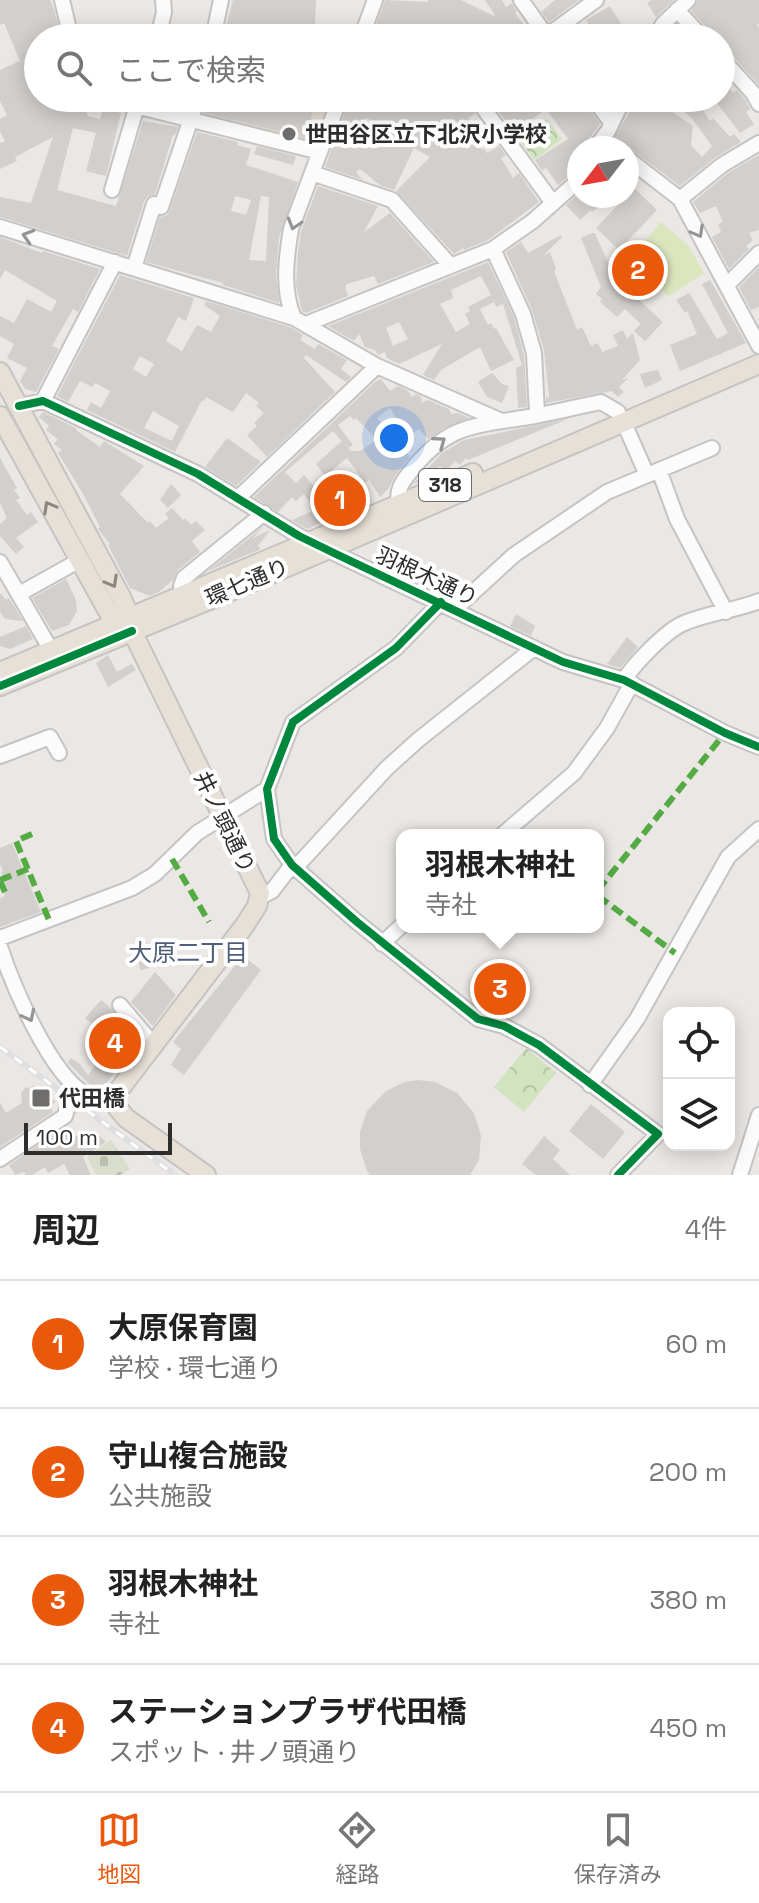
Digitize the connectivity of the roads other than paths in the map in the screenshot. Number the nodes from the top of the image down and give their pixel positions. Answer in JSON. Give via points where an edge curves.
{"nodes":[{"id":1,"x":62,"y":0,"type":"edge"},
{"id":2,"x":163,"y":0,"type":"edge"},
{"id":3,"x":221,"y":0,"type":"edge"},
{"id":4,"x":375,"y":0,"type":"edge"},
{"id":5,"x":521,"y":0,"type":"edge"},
{"id":6,"x":596,"y":0,"type":"edge"},
{"id":7,"x":682,"y":5,"type":"edge"},
{"id":8,"x":68,"y":24,"type":"edge"},
{"id":9,"x":161,"y":24,"type":"edge"},
{"id":10,"x":216,"y":24,"type":"edge"},
{"id":11,"x":366,"y":24,"type":"edge"},
{"id":12,"x":537,"y":24,"type":"edge"},
{"id":13,"x":564,"y":24,"type":"edge"},
{"id":14,"x":663,"y":24,"type":"edge"},
{"id":15,"x":694,"y":24,"type":"edge"},
{"id":16,"x":735,"y":73,"type":"edge"},
{"id":17,"x":759,"y":104,"type":"edge"},
{"id":18,"x":135,"y":112,"type":"edge"},
{"id":19,"x":167,"y":112,"type":"edge"},
{"id":20,"x":193,"y":112,"type":"edge"},
{"id":21,"x":335,"y":112,"type":"edge"},
{"id":22,"x":486,"y":112,"type":"edge"},
{"id":23,"x":604,"y":112,"type":"edge"},
{"id":24,"x":616,"y":112,"type":"edge"},
{"id":25,"x":190,"y":120,"type":"junction"},
{"id":26,"x":611,"y":122,"type":"junction"},
{"id":27,"x":604,"y":136,"type":"edge"},
{"id":28,"x":759,"y":143,"type":"edge"},
{"id":29,"x":320,"y":152,"type":"junction"},
{"id":30,"x":639,"y":167,"type":"edge"},
{"id":31,"x":312,"y":173,"type":"junction"},
{"id":32,"x":112,"y":190,"type":"dead end"},
{"id":33,"x":567,"y":191,"type":"edge"},
{"id":34,"x":680,"y":199,"type":"junction"},
{"id":35,"x":553,"y":203,"type":"junction"},
{"id":36,"x":0,"y":227,"type":"edge"},
{"id":37,"x":493,"y":249,"type":"junction"},
{"id":38,"x":759,"y":253,"type":"edge"},
{"id":39,"x":115,"y":262,"type":"junction"},
{"id":40,"x":450,"y":265,"type":"junction"},
{"id":41,"x":134,"y":268,"type":"junction"},
{"id":42,"x":727,"y":285,"type":"junction"},
{"id":43,"x":300,"y":321,"type":"junction"},
{"id":44,"x":759,"y":349,"type":"edge"},
{"id":45,"x":759,"y":364,"type":"edge"},
{"id":46,"x":377,"y":366,"type":"junction"},
{"id":47,"x":0,"y":372,"type":"edge"},
{"id":48,"x":43,"y":401,"type":"junction"},
{"id":49,"x":19,"y":406,"type":"junction"},
{"id":50,"x":537,"y":414,"type":"junction"},
{"id":51,"x":0,"y":416,"type":"edge"},
{"id":52,"x":621,"y":418,"type":"junction"},
{"id":53,"x":499,"y":420,"type":"junction"},
{"id":54,"x":712,"y":448,"type":"dead end"},
{"id":55,"x":653,"y":472,"type":"junction"},
{"id":56,"x":67,"y":497,"type":"junction"},
{"id":57,"x":239,"y":497,"type":"junction"},
{"id":58,"x":399,"y":503,"type":"junction"},
{"id":59,"x":264,"y":513,"type":"junction"},
{"id":60,"x":67,"y":538,"type":"junction"},
{"id":61,"x":318,"y":545,"type":"junction"},
{"id":62,"x":80,"y":560,"type":"junction"},
{"id":63,"x":0,"y":562,"type":"edge"},
{"id":64,"x":19,"y":594,"type":"junction"},
{"id":65,"x":185,"y":594,"type":"junction"},
{"id":66,"x":759,"y":601,"type":"edge"},
{"id":67,"x":441,"y":602,"type":"junction"},
{"id":68,"x":455,"y":609,"type":"junction"},
{"id":69,"x":726,"y":612,"type":"junction"},
{"id":70,"x":126,"y":624,"type":"junction"},
{"id":71,"x":534,"y":648,"type":"junction"},
{"id":72,"x":51,"y":650,"type":"junction"},
{"id":73,"x":0,"y":672,"type":"edge"},
{"id":74,"x":628,"y":681,"type":"junction"},
{"id":75,"x":0,"y":686,"type":"edge"},
{"id":76,"x":759,"y":747,"type":"edge"},
{"id":77,"x":59,"y":753,"type":"dead end"},
{"id":78,"x":0,"y":756,"type":"edge"},
{"id":79,"x":267,"y":789,"type":"junction"},
{"id":80,"x":221,"y":817,"type":"junction"},
{"id":81,"x":509,"y":829,"type":"edge"},
{"id":82,"x":759,"y":829,"type":"edge"},
{"id":83,"x":294,"y":866,"type":"junction"},
{"id":84,"x":260,"y":897,"type":"junction"},
{"id":85,"x":396,"y":931,"type":"edge"},
{"id":86,"x":0,"y":938,"type":"edge"},
{"id":87,"x":382,"y":944,"type":"junction"},
{"id":88,"x":0,"y":947,"type":"edge"},
{"id":89,"x":120,"y":1005,"type":"dead end"},
{"id":90,"x":153,"y":1044,"type":"junction"},
{"id":91,"x":590,"y":1085,"type":"junction"},
{"id":92,"x":82,"y":1093,"type":"junction"},
{"id":93,"x":116,"y":1100,"type":"junction"},
{"id":94,"x":759,"y":1115,"type":"edge"},
{"id":95,"x":0,"y":1159,"type":"edge"},
{"id":96,"x":206,"y":1175,"type":"edge"},
{"id":97,"x":618,"y":1175,"type":"edge"},
{"id":98,"x":740,"y":1175,"type":"edge"}],
"edges":[{"from":1,"to":8,"type":"street"},
{"from":2,"to":9,"type":"street"},
{"from":3,"to":10,"type":"street"},
{"from":4,"to":11,"type":"street"},
{"from":5,"to":12,"type":"street"},
{"from":6,"to":13,"type":"street"},
{"from":7,"to":14,"type":"street"},
{"from":7,"to":15,"type":"street"},
{"from":16,"to":17,"type":"street"},
{"from":18,"to":32,"type":"street"},
{"from":19,"to":25,"type":"street"},
{"from":20,"to":25,"type":"street"},
{"from":21,"to":29,"type":"street"},
{"from":22,"to":35,"type":"street"},
{"from":23,"to":26,"type":"street"},
{"from":24,"to":26,"type":"street"},
{"from":25,"to":29,"type":"street"},
{"from":25,"to":41,"type":"street"},
{"from":26,"to":27,"type":"street"},
{"from":28,"to":34,"type":"street"},
{"from":29,"to":31,"type":"street"},
{"from":30,"to":34,"type":"street"},
{"from":31,"to":40,"type":"street","via":[[392,200]]},
{"from":31,"to":43,"type":"street","one_way":true,"via":[[287,249],[287,290]]},
{"from":33,"to":35,"type":"street"},
{"from":34,"to":42,"type":"street","one_way":true},
{"from":35,"to":37,"type":"street"},
{"from":39,"to":36,"type":"street","one_way":true},
{"from":37,"to":40,"type":"street"},
{"from":37,"to":50,"type":"street","via":[[523,314],[534,353]]},
{"from":38,"to":42,"type":"street"},
{"from":39,"to":41,"type":"street"},
{"from":39,"to":48,"type":"street"},
{"from":40,"to":43,"type":"street"},
{"from":41,"to":43,"type":"street"},
{"from":42,"to":44,"type":"street"},
{"from":43,"to":46,"type":"street"},
{"from":44,"to":52,"type":"main road","name":"環七通り","number":"318"},
{"from":45,"to":52,"type":"main road","name":"環七通り","number":"318"},
{"from":46,"to":53,"type":"street"},
{"from":46,"to":57,"type":"street"},
{"from":47,"to":49,"type":"main road","name":"井ノ頭通り"},
{"from":48,"to":49,"type":"street"},
{"from":48,"to":57,"type":"street","name":"羽根木通り"},
{"from":49,"to":56,"type":"main road","name":"井ノ頭通り"},
{"from":50,"to":52,"type":"street","via":[[601,402]]},
{"from":50,"to":53,"type":"street"},
{"from":60,"to":51,"type":"main road","name":"井ノ頭通り","one_way":true},
{"from":52,"to":55,"type":"street"},
{"from":52,"to":58,"type":"main road","name":"環七通り","number":"318"},
{"from":52,"to":61,"type":"main road","name":"環七通り","number":"318"},
{"from":58,"to":53,"type":"street","one_way":true,"via":[[405,478],[442,438]]},
{"from":54,"to":55,"type":"street"},
{"from":55,"to":68,"type":"street","via":[[607,492],[514,555]]},
{"from":55,"to":69,"type":"street"},
{"from":56,"to":60,"type":"main road","via":[[77,534]]},
{"from":56,"to":70,"type":"main road","name":"井ノ頭通り","one_way":true},
{"from":57,"to":59,"type":"street","name":"羽根木通り"},
{"from":58,"to":61,"type":"main road","name":"環七通り","number":"318"},
{"from":59,"to":61,"type":"street","name":"羽根木通り"},
{"from":59,"to":65,"type":"street","via":[[184,578]]},
{"from":60,"to":62,"type":"main road","name":"井ノ頭通り"},
{"from":61,"to":65,"type":"main road","name":"環七通り","number":"318"},
{"from":61,"to":67,"type":"street","name":"羽根木通り"},
{"from":61,"to":70,"type":"main road","name":"環七通り","number":"318"},
{"from":62,"to":64,"type":"street"},
{"from":62,"to":70,"type":"main road","name":"井ノ頭通り"},
{"from":63,"to":64,"type":"street"},
{"from":64,"to":72,"type":"street"},
{"from":65,"to":70,"type":"main road","name":"環七通り","number":"318"},
{"from":66,"to":69,"type":"street"},
{"from":67,"to":68,"type":"street","name":"羽根木通り"},
{"from":67,"to":79,"type":"street","via":[[396,648],[293,722]]},
{"from":68,"to":71,"type":"street","name":"羽根木通り"},
{"from":69,"to":74,"type":"street","via":[[680,624],[634,663]]},
{"from":70,"to":72,"type":"main road","name":"環七通り","number":"318"},
{"from":70,"to":75,"type":"main road","name":"環七通り","number":"318"},
{"from":70,"to":80,"type":"main road","name":"井ノ頭通り","via":[[178,720]]},
{"from":71,"to":74,"type":"street","name":"羽根木通り"},
{"from":71,"to":83,"type":"street","via":[[408,749]]},
{"from":72,"to":73,"type":"main road","name":"環七通り","number":"318"},
{"from":74,"to":76,"type":"street","name":"羽根木通り"},
{"from":74,"to":81,"type":"street","via":[[607,728],[574,773]]},
{"from":77,"to":78,"type":"street","via":[[50,737]]},
{"from":79,"to":80,"type":"street"},
{"from":79,"to":83,"type":"street","via":[[274,839]]},
{"from":80,"to":84,"type":"main road","name":"井ノ頭通り"},
{"from":80,"to":86,"type":"street","via":[[132,888]]},
{"from":82,"to":91,"type":"street","via":[[728,857],[637,1019]]},
{"from":83,"to":84,"type":"street"},
{"from":83,"to":87,"type":"street"},
{"from":84,"to":90,"type":"main road","name":"井ノ頭通り","via":[[245,925]]},
{"from":85,"to":87,"type":"street"},
{"from":87,"to":91,"type":"street","via":[[478,1019],[539,1045]]},
{"from":88,"to":92,"type":"street","one_way":true,"via":[[28,1017]]},
{"from":89,"to":90,"type":"street"},
{"from":90,"to":93,"type":"main road","name":"井ノ頭通り"},
{"from":91,"to":97,"type":"street","via":[[658,1134]]},
{"from":92,"to":93,"type":"street"},
{"from":92,"to":95,"type":"street","via":[[65,1116]]},
{"from":93,"to":96,"type":"main road","via":[[126,1118]]},
{"from":94,"to":98,"type":"street"}]}
